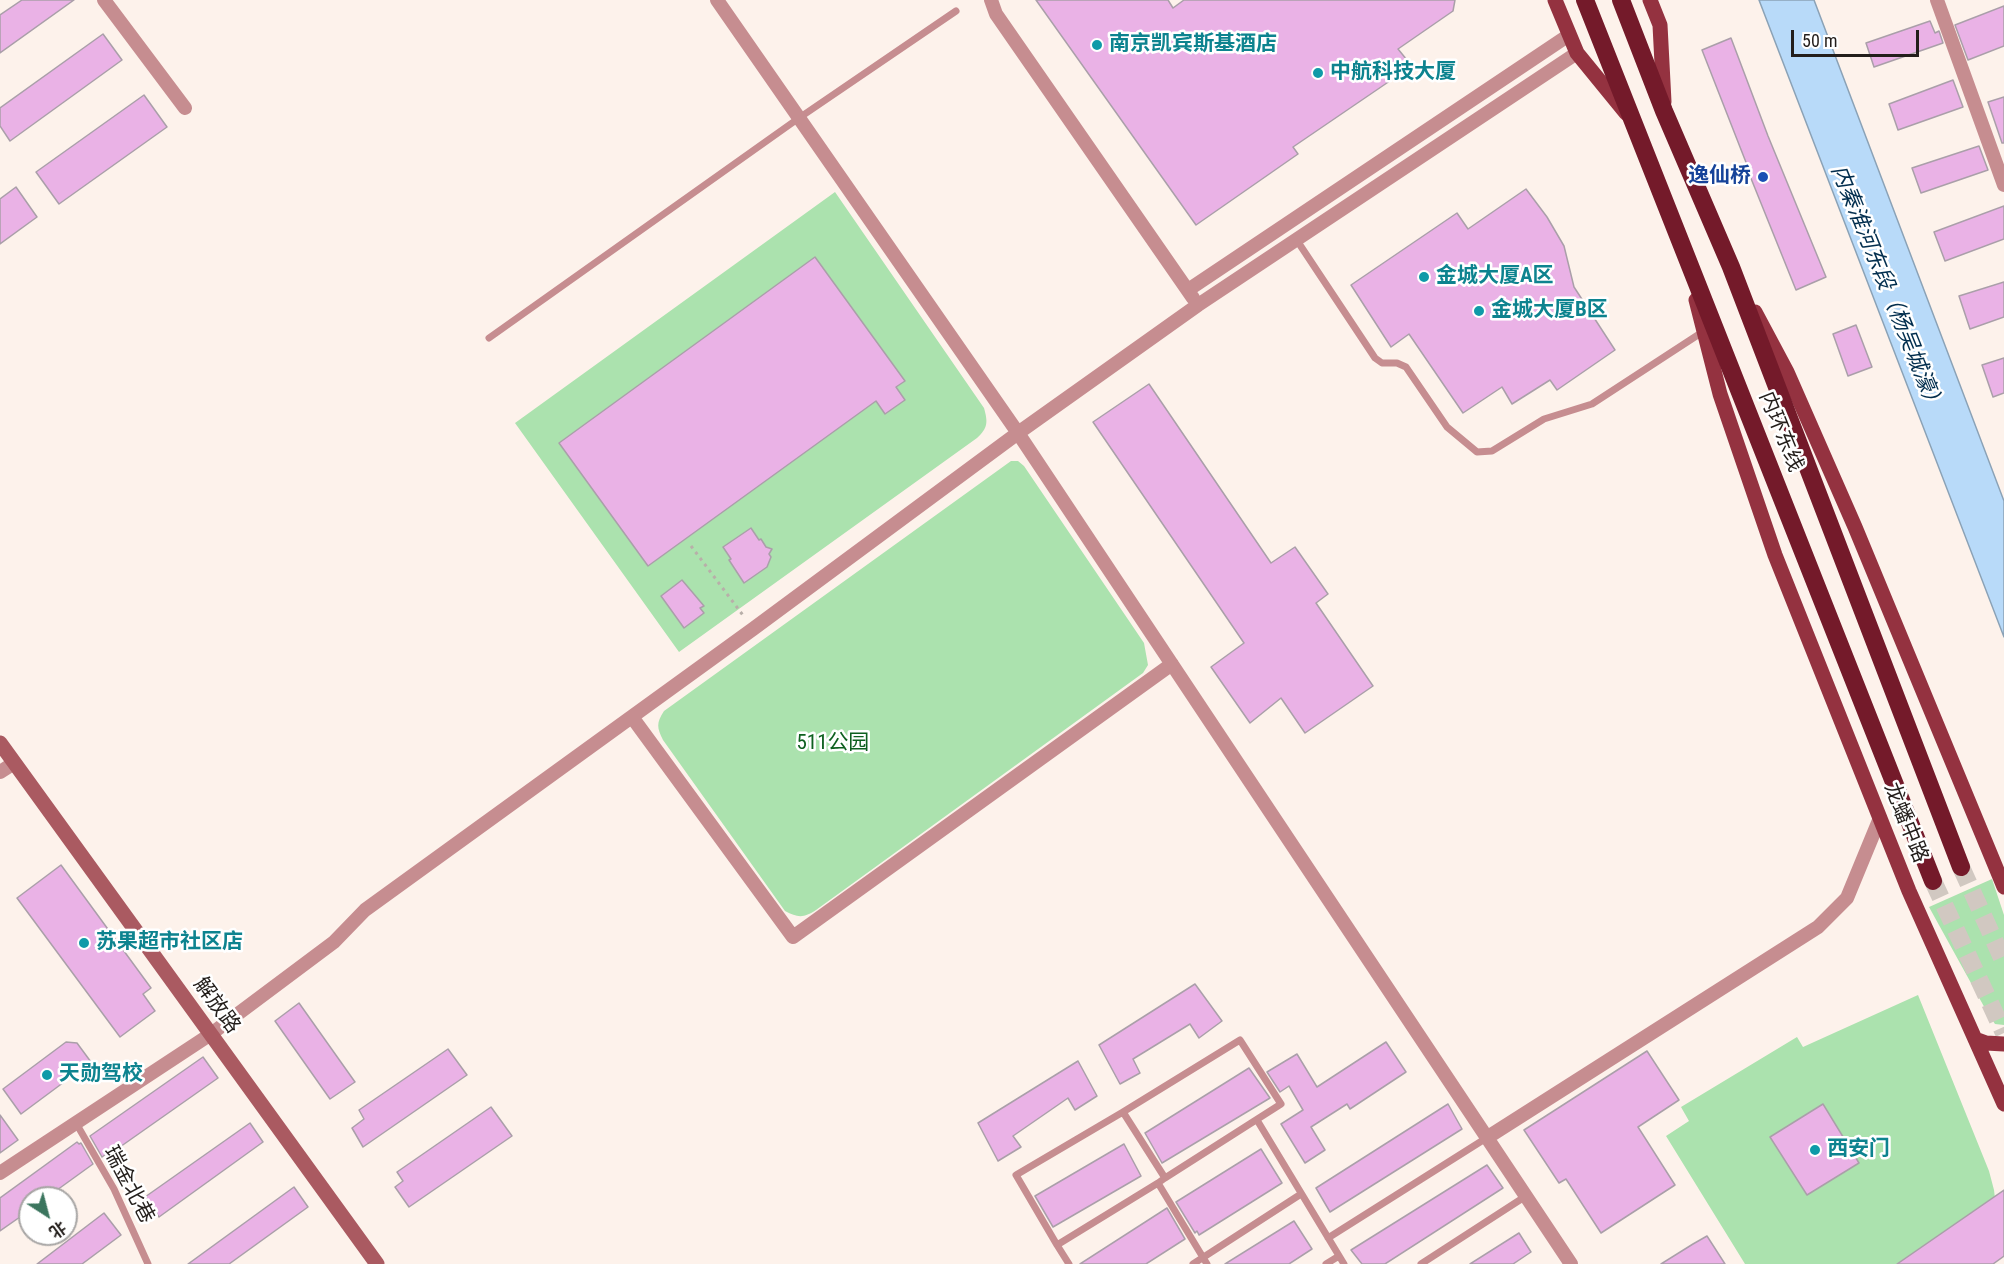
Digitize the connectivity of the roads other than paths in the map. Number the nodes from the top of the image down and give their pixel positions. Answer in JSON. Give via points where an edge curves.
{"nodes":[{"id":1,"x":104,"y":0,"type":"edge"},
{"id":2,"x":717,"y":0,"type":"edge"},
{"id":3,"x":991,"y":0,"type":"edge"},
{"id":4,"x":1555,"y":0,"type":"edge"},
{"id":5,"x":1585,"y":0,"type":"edge"},
{"id":6,"x":1621,"y":0,"type":"edge"},
{"id":7,"x":1650,"y":0,"type":"edge"},
{"id":8,"x":1937,"y":0,"type":"edge"},
{"id":9,"x":956,"y":10,"type":"dead end"},
{"id":10,"x":1569,"y":35,"type":"junction"},
{"id":11,"x":1578,"y":53,"type":"junction"},
{"id":12,"x":185,"y":108,"type":"dead end"},
{"id":13,"x":1664,"y":111,"type":"junction"},
{"id":14,"x":799,"y":118,"type":"junction"},
{"id":15,"x":1634,"y":122,"type":"junction"},
{"id":16,"x":2004,"y":185,"type":"edge"},
{"id":17,"x":1296,"y":239,"type":"junction"},
{"id":18,"x":1683,"y":251,"type":"junction"},
{"id":19,"x":1731,"y":267,"type":"junction"},
{"id":20,"x":1188,"y":290,"type":"junction"},
{"id":21,"x":1198,"y":305,"type":"junction"},
{"id":22,"x":1704,"y":331,"type":"junction"},
{"id":23,"x":489,"y":338,"type":"dead end"},
{"id":24,"x":1018,"y":433,"type":"junction"},
{"id":25,"x":1172,"y":664,"type":"junction"},
{"id":26,"x":632,"y":717,"type":"junction"},
{"id":27,"x":0,"y":743,"type":"edge"},
{"id":28,"x":14,"y":763,"type":"junction"},
{"id":29,"x":0,"y":772,"type":"edge"},
{"id":30,"x":1880,"y":818,"type":"junction"},
{"id":31,"x":1961,"y":867,"type":"tunnel mouth"},
{"id":32,"x":1934,"y":881,"type":"tunnel mouth"},
{"id":33,"x":2004,"y":887,"type":"edge"},
{"id":34,"x":211,"y":1034,"type":"junction"},
{"id":35,"x":1975,"y":1038,"type":"junction"},
{"id":36,"x":2004,"y":1044,"type":"edge"},
{"id":37,"x":2004,"y":1104,"type":"edge"},
{"id":38,"x":1123,"y":1112,"type":"junction"},
{"id":39,"x":1257,"y":1120,"type":"junction"},
{"id":40,"x":76,"y":1123,"type":"junction"},
{"id":41,"x":1488,"y":1137,"type":"junction"},
{"id":42,"x":0,"y":1173,"type":"edge"},
{"id":43,"x":1165,"y":1178,"type":"junction"},
{"id":44,"x":1158,"y":1183,"type":"junction"},
{"id":45,"x":1301,"y":1194,"type":"junction"},
{"id":46,"x":1526,"y":1196,"type":"junction"},
{"id":47,"x":1328,"y":1238,"type":"junction"},
{"id":48,"x":1057,"y":1245,"type":"junction"},
{"id":49,"x":1339,"y":1256,"type":"junction"},
{"id":50,"x":148,"y":1264,"type":"edge"},
{"id":51,"x":377,"y":1264,"type":"edge"},
{"id":52,"x":1069,"y":1264,"type":"edge"},
{"id":53,"x":1192,"y":1264,"type":"edge"},
{"id":54,"x":1207,"y":1264,"type":"edge"},
{"id":55,"x":1326,"y":1264,"type":"edge"},
{"id":56,"x":1344,"y":1264,"type":"edge"},
{"id":57,"x":1421,"y":1264,"type":"edge"},
{"id":58,"x":1571,"y":1264,"type":"edge"}],
"edges":[{"from":1,"to":12,"type":"street"},
{"from":2,"to":14,"type":"street"},
{"from":3,"to":20,"type":"street","via":[[996,14]]},
{"from":4,"to":10,"type":"main road"},
{"from":5,"to":15,"type":"highway","name":"内环东线"},
{"from":6,"to":13,"type":"highway","name":"内环东线"},
{"from":7,"to":13,"type":"main road","via":[[1660,25]]},
{"from":8,"to":16,"type":"street"},
{"from":9,"to":14,"type":"lane"},
{"from":10,"to":11,"type":"main road"},
{"from":10,"to":20,"type":"street"},
{"from":11,"to":15,"type":"main road"},
{"from":11,"to":17,"type":"street"},
{"from":13,"to":19,"type":"highway","name":"内环东线"},
{"from":14,"to":23,"type":"lane"},
{"from":14,"to":24,"type":"street"},
{"from":15,"to":18,"type":"highway","name":"内环东线"},
{"from":17,"to":21,"type":"street"},
{"from":17,"to":22,"type":"lane","via":[[1375,358],[1406,367],[1447,427],[1477,452],[1492,451],[1544,419],[1592,404]]},
{"from":18,"to":22,"type":"main road","name":"龙蟠中路"},
{"from":18,"to":32,"type":"highway","name":"内环东线"},
{"from":19,"to":31,"type":"highway","name":"内环东线"},
{"from":19,"to":33,"type":"main road","via":[[1787,372]]},
{"from":20,"to":21,"type":"street"},
{"from":21,"to":24,"type":"street"},
{"from":22,"to":30,"type":"main road","name":"龙蟠中路","via":[[1720,394],[1775,555]]},
{"from":24,"to":25,"type":"street"},
{"from":24,"to":26,"type":"street"},
{"from":25,"to":26,"type":"street","via":[[793,937]]},
{"from":25,"to":41,"type":"street"},
{"from":26,"to":34,"type":"street","via":[[365,910],[334,942]]},
{"from":27,"to":28,"type":"street","name":"解放路"},
{"from":28,"to":29,"type":"street"},
{"from":28,"to":34,"type":"street","name":"解放路"},
{"from":30,"to":35,"type":"main road","name":"龙蟠中路"},
{"from":30,"to":41,"type":"street","via":[[1847,898],[1818,927]]},
{"from":34,"to":40,"type":"street"},
{"from":34,"to":51,"type":"street","name":"解放路"},
{"from":35,"to":36,"type":"main road"},
{"from":35,"to":37,"type":"main road","name":"龙蟠中路"},
{"from":38,"to":39,"type":"lane","via":[[1240,1040],[1281,1104]]},
{"from":38,"to":43,"type":"lane"},
{"from":38,"to":48,"type":"lane","via":[[1016,1175]]},
{"from":39,"to":43,"type":"lane"},
{"from":39,"to":45,"type":"lane"},
{"from":40,"to":42,"type":"street"},
{"from":40,"to":50,"type":"lane","name":"瑞金北巷","via":[[114,1189]]},
{"from":41,"to":46,"type":"street"},
{"from":41,"to":47,"type":"lane"},
{"from":43,"to":44,"type":"lane"},
{"from":44,"to":48,"type":"lane"},
{"from":44,"to":54,"type":"lane"},
{"from":45,"to":47,"type":"lane"},
{"from":45,"to":53,"type":"lane"},
{"from":46,"to":57,"type":"lane"},
{"from":46,"to":58,"type":"street"},
{"from":47,"to":49,"type":"lane"},
{"from":48,"to":52,"type":"lane"},
{"from":49,"to":55,"type":"lane"},
{"from":49,"to":56,"type":"lane"}]}
